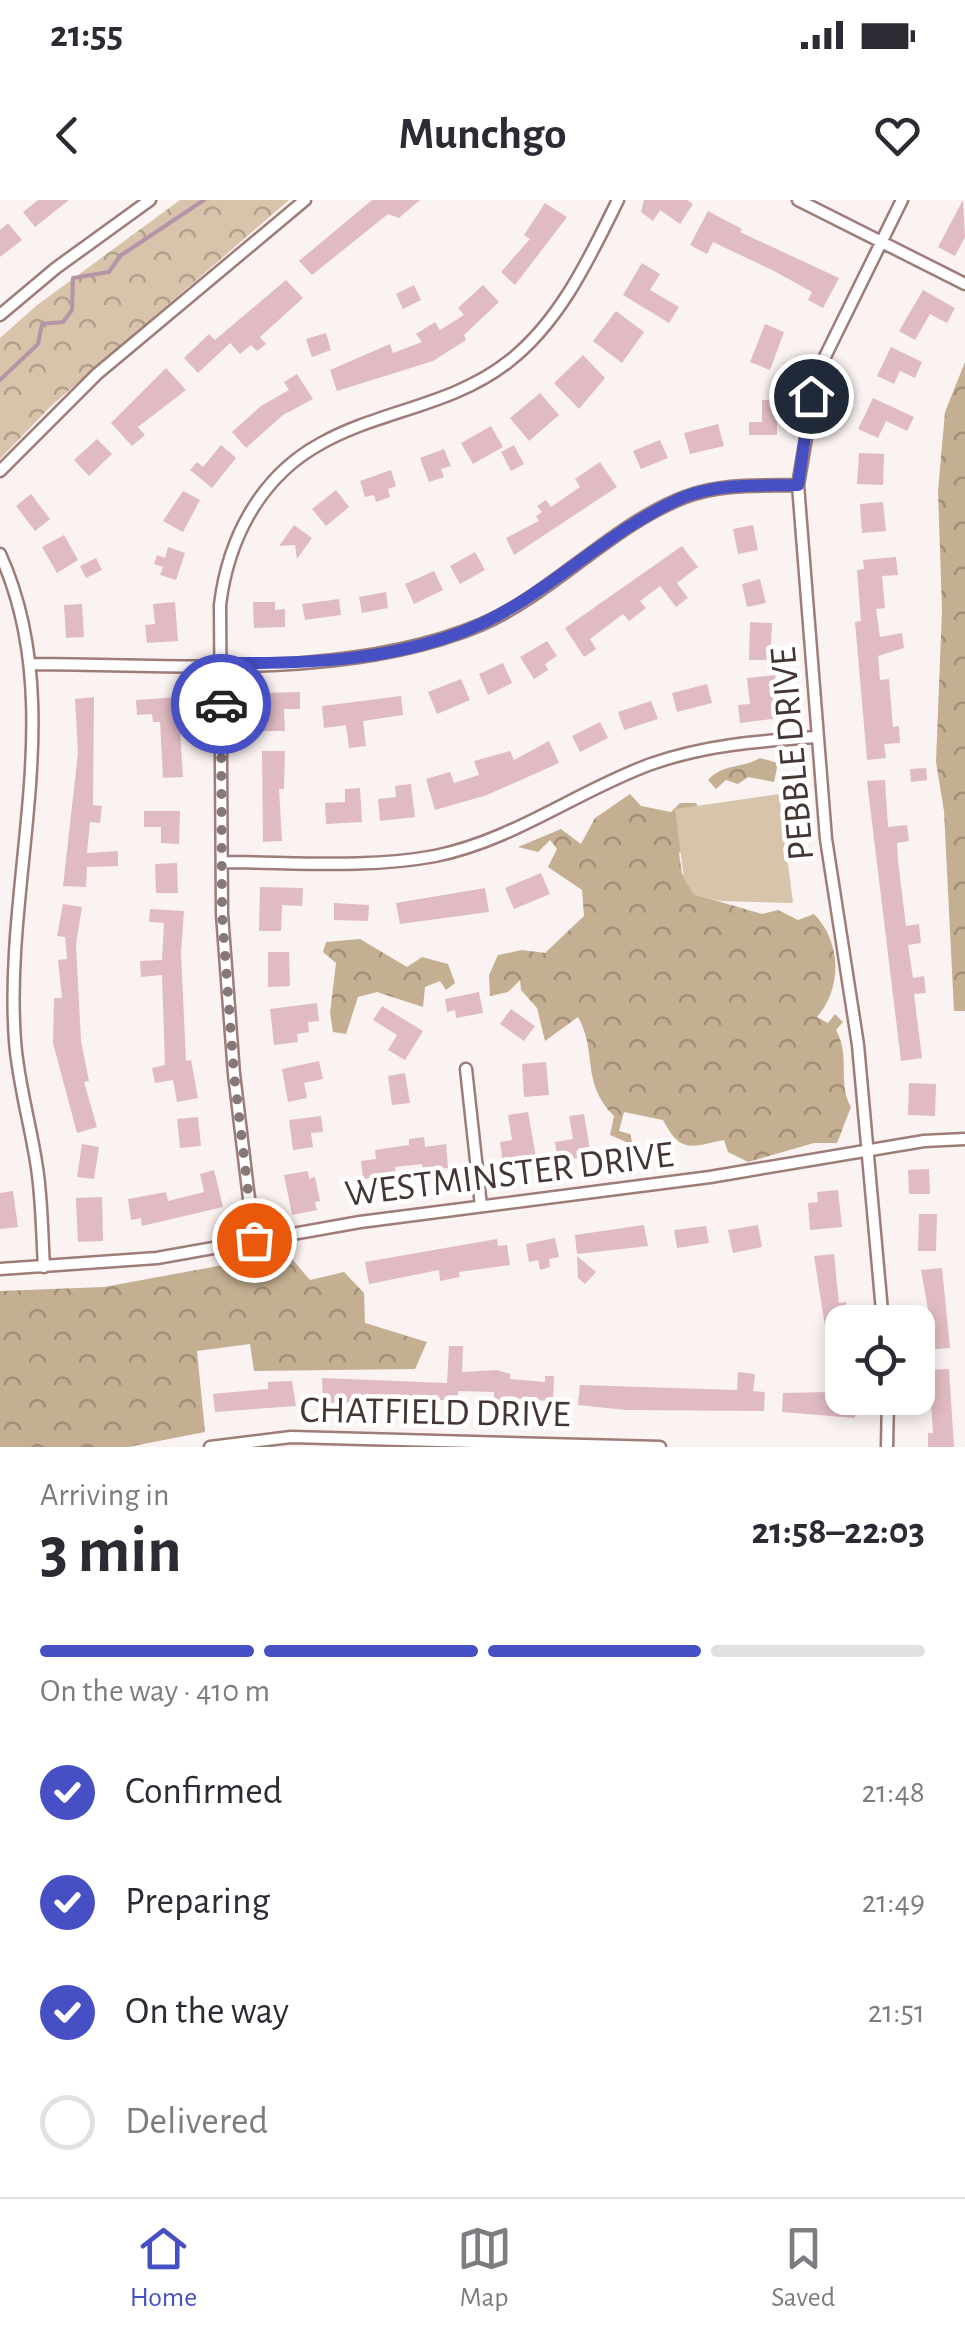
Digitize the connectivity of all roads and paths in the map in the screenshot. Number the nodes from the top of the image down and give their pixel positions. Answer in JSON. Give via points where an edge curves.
{"nodes":[{"id":1,"x":150,"y":200,"type":"edge"},
{"id":2,"x":305,"y":200,"type":"edge"},
{"id":3,"x":618,"y":200,"type":"edge"},
{"id":4,"x":798,"y":200,"type":"edge"},
{"id":5,"x":902,"y":200,"type":"edge"},
{"id":6,"x":881,"y":241,"type":"junction"},
{"id":7,"x":965,"y":284,"type":"edge"},
{"id":8,"x":0,"y":315,"type":"edge"},
{"id":9,"x":0,"y":471,"type":"edge"},
{"id":10,"x":798,"y":485,"type":"junction"},
{"id":11,"x":0,"y":554,"type":"edge"},
{"id":12,"x":220,"y":663,"type":"junction"},
{"id":13,"x":30,"y":664,"type":"junction"},
{"id":14,"x":816,"y":737,"type":"junction"},
{"id":15,"x":222,"y":862,"type":"junction"},
{"id":16,"x":466,"y":1069,"type":"dead end"},
{"id":17,"x":965,"y":1139,"type":"edge"},
{"id":18,"x":867,"y":1150,"type":"junction"},
{"id":19,"x":481,"y":1206,"type":"junction"},
{"id":20,"x":254,"y":1240,"type":"junction"},
{"id":21,"x":44,"y":1266,"type":"junction"},
{"id":22,"x":0,"y":1268,"type":"edge"},
{"id":23,"x":881,"y":1305,"type":"edge"},
{"id":24,"x":888,"y":1415,"type":"edge"},
{"id":25,"x":264,"y":1444,"type":"edge"},
{"id":26,"x":210,"y":1447,"type":"edge"},
{"id":27,"x":660,"y":1447,"type":"edge"},
{"id":28,"x":887,"y":1447,"type":"edge"}],
"edges":[{"from":1,"to":8,"type":"street"},
{"from":2,"to":9,"type":"street","via":[[97,374]]},
{"from":3,"to":12,"type":"street","via":[[584,271],[509,362],[432,404],[321,443],[265,492],[241,523],[224,569]]},
{"from":4,"to":6,"type":"street"},
{"from":5,"to":6,"type":"street","name":"PEBBLE DRIVE"},
{"from":6,"to":7,"type":"street"},
{"from":6,"to":10,"type":"street","name":"PEBBLE DRIVE","via":[[817,374]]},
{"from":10,"to":12,"type":"street","via":[[724,487],[686,497],[520,604],[429,642],[370,657]]},
{"from":10,"to":14,"type":"street","name":"PEBBLE DRIVE"},
{"from":11,"to":13,"type":"street","via":[[24,616]]},
{"from":12,"to":13,"type":"street"},
{"from":12,"to":15,"type":"street"},
{"from":13,"to":21,"type":"street","via":[[15,1042],[38,1173]]},
{"from":14,"to":15,"type":"street","via":[[689,752],[648,765],[525,827],[437,856]]},
{"from":14,"to":18,"type":"street","name":"PEBBLE DRIVE"},
{"from":15,"to":20,"type":"street","via":[[234,1074]]},
{"from":16,"to":19,"type":"street"},
{"from":17,"to":18,"type":"street","name":"WESTMINSTER DRIVE"},
{"from":18,"to":19,"type":"street","name":"WESTMINSTER DRIVE"},
{"from":18,"to":23,"type":"street","name":"PEBBLE DRIVE"},
{"from":19,"to":20,"type":"street","name":"WESTMINSTER DRIVE"},
{"from":20,"to":21,"type":"street","name":"WESTMINSTER DRIVE","via":[[156,1258]]},
{"from":21,"to":22,"type":"street","name":"WESTMINSTER DRIVE"},
{"from":24,"to":28,"type":"street"},
{"from":25,"to":26,"type":"street","name":"CHATFIELD DRIVE"},
{"from":25,"to":27,"type":"street","name":"CHATFIELD DRIVE","via":[[291,1437]]}]}
